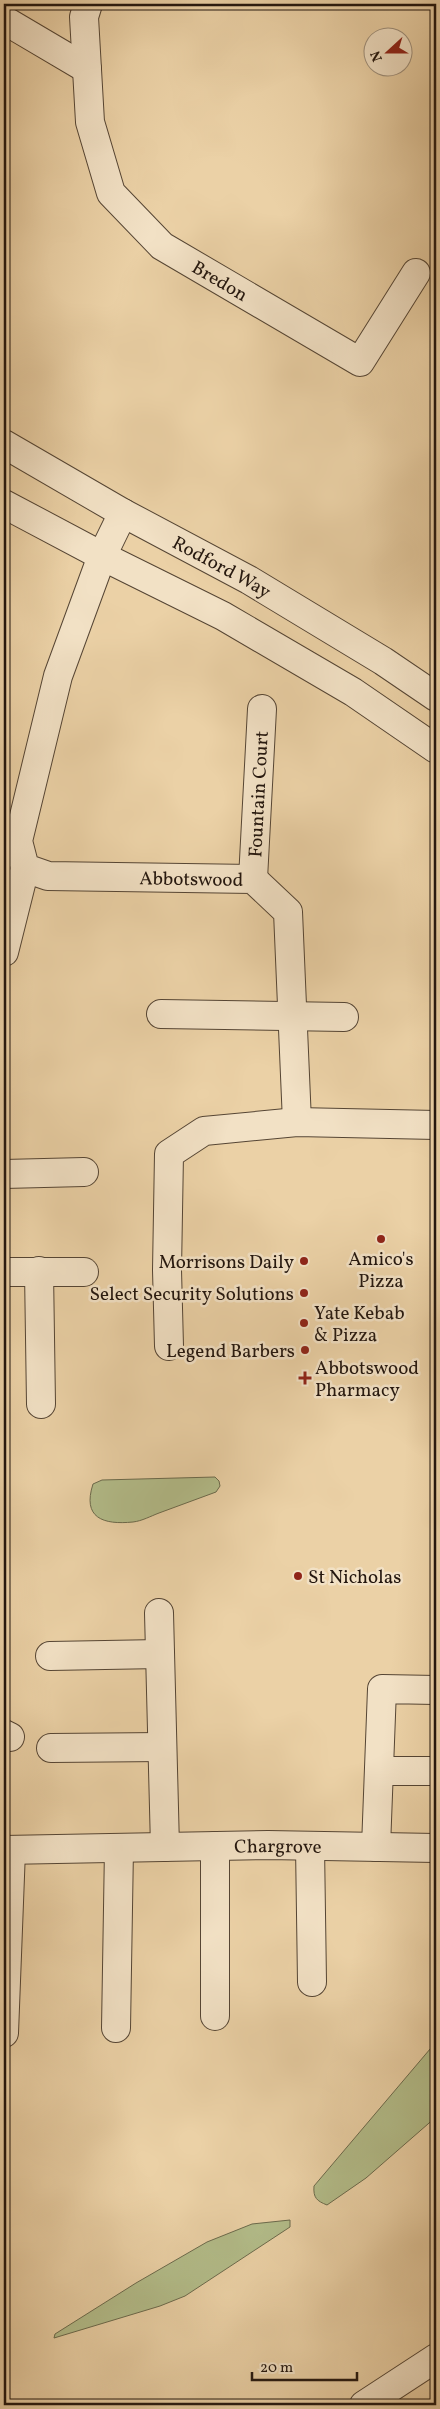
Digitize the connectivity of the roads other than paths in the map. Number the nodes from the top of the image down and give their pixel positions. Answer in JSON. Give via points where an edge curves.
{"nodes":[{"id":1,"x":88,"y":4,"type":"edge"},
{"id":2,"x":4,"y":20,"type":"edge"},
{"id":3,"x":87,"y":69,"type":"junction"},
{"id":4,"x":416,"y":273,"type":"dead end"},
{"id":5,"x":4,"y":444,"type":"edge"},
{"id":6,"x":4,"y":504,"type":"edge"},
{"id":7,"x":123,"y":513,"type":"junction"},
{"id":8,"x":102,"y":556,"type":"junction"},
{"id":9,"x":436,"y":697,"type":"edge"},
{"id":10,"x":262,"y":709,"type":"dead end"},
{"id":11,"x":436,"y":749,"type":"edge"},
{"id":12,"x":25,"y":868,"type":"junction"},
{"id":13,"x":252,"y":880,"type":"junction"},
{"id":14,"x":4,"y":952,"type":"edge"},
{"id":15,"x":161,"y":1014,"type":"dead end"},
{"id":16,"x":293,"y":1017,"type":"junction"},
{"id":17,"x":344,"y":1017,"type":"dead end"},
{"id":18,"x":297,"y":1122,"type":"junction"},
{"id":19,"x":436,"y":1125,"type":"edge"},
{"id":20,"x":84,"y":1172,"type":"dead end"},
{"id":21,"x":4,"y":1174,"type":"edge"},
{"id":22,"x":39,"y":1271,"type":"junction"},
{"id":23,"x":4,"y":1272,"type":"edge"},
{"id":24,"x":84,"y":1272,"type":"dead end"},
{"id":25,"x":168,"y":1346,"type":"dead end"},
{"id":26,"x":41,"y":1404,"type":"dead end"},
{"id":27,"x":159,"y":1613,"type":"dead end"},
{"id":28,"x":160,"y":1654,"type":"junction"},
{"id":29,"x":50,"y":1656,"type":"dead end"},
{"id":30,"x":436,"y":1690,"type":"edge"},
{"id":31,"x":162,"y":1747,"type":"junction"},
{"id":32,"x":51,"y":1748,"type":"dead end"},
{"id":33,"x":379,"y":1772,"type":"junction"},
{"id":34,"x":436,"y":1772,"type":"edge"},
{"id":35,"x":215,"y":1846,"type":"junction"},
{"id":36,"x":310,"y":1846,"type":"junction"},
{"id":37,"x":165,"y":1847,"type":"junction"},
{"id":38,"x":376,"y":1847,"type":"junction"},
{"id":39,"x":118,"y":1848,"type":"junction"},
{"id":40,"x":436,"y":1848,"type":"edge"},
{"id":41,"x":8,"y":1850,"type":"edge"},
{"id":42,"x":312,"y":1982,"type":"dead end"},
{"id":43,"x":215,"y":2016,"type":"dead end"},
{"id":44,"x":116,"y":2028,"type":"dead end"},
{"id":45,"x":4,"y":2033,"type":"edge"},
{"id":46,"x":436,"y":2358,"type":"edge"},
{"id":47,"x":364,"y":2405,"type":"edge"}],
"edges":[{"from":1,"to":3,"type":"street","name":"Bredon","via":[[84,17]]},
{"from":2,"to":3,"type":"street"},
{"from":3,"to":4,"type":"street","name":"Bredon","via":[[90,122],[111,193],[162,246],[360,362]]},
{"from":5,"to":7,"type":"street","name":"Rodford Way"},
{"from":6,"to":8,"type":"street"},
{"from":7,"to":8,"type":"street"},
{"from":7,"to":9,"type":"street","name":"Rodford Way","via":[[249,580]]},
{"from":8,"to":11,"type":"street","via":[[223,616],[352,692]]},
{"from":8,"to":12,"type":"street","via":[[56,686],[18,841]]},
{"from":10,"to":13,"type":"street","name":"Fountain Court"},
{"from":12,"to":13,"type":"street","name":"Abbotswood","via":[[48,876]]},
{"from":12,"to":14,"type":"street"},
{"from":13,"to":16,"type":"street","name":"Abbotswood","via":[[288,912]]},
{"from":15,"to":16,"type":"street"},
{"from":16,"to":17,"type":"street"},
{"from":16,"to":18,"type":"street","name":"Abbotswood"},
{"from":18,"to":19,"type":"street"},
{"from":18,"to":25,"type":"street","via":[[204,1131],[169,1154]]},
{"from":20,"to":21,"type":"street"},
{"from":22,"to":23,"type":"street"},
{"from":22,"to":24,"type":"street"},
{"from":22,"to":26,"type":"street"},
{"from":27,"to":28,"type":"street"},
{"from":28,"to":29,"type":"street"},
{"from":28,"to":31,"type":"street"},
{"from":30,"to":33,"type":"street","via":[[382,1689]]},
{"from":31,"to":32,"type":"street"},
{"from":31,"to":37,"type":"street"},
{"from":33,"to":34,"type":"street"},
{"from":33,"to":38,"type":"street"},
{"from":35,"to":36,"type":"street","name":"Chargrove"},
{"from":35,"to":37,"type":"street","name":"Chargrove"},
{"from":35,"to":43,"type":"street"},
{"from":36,"to":38,"type":"street","name":"Chargrove"},
{"from":36,"to":42,"type":"street"},
{"from":37,"to":39,"type":"street","name":"Chargrove"},
{"from":38,"to":40,"type":"street","name":"Chargrove"},
{"from":39,"to":41,"type":"street","name":"Chargrove"},
{"from":39,"to":44,"type":"street"},
{"from":41,"to":45,"type":"street","name":"Chargrove"},
{"from":46,"to":47,"type":"street"}]}
